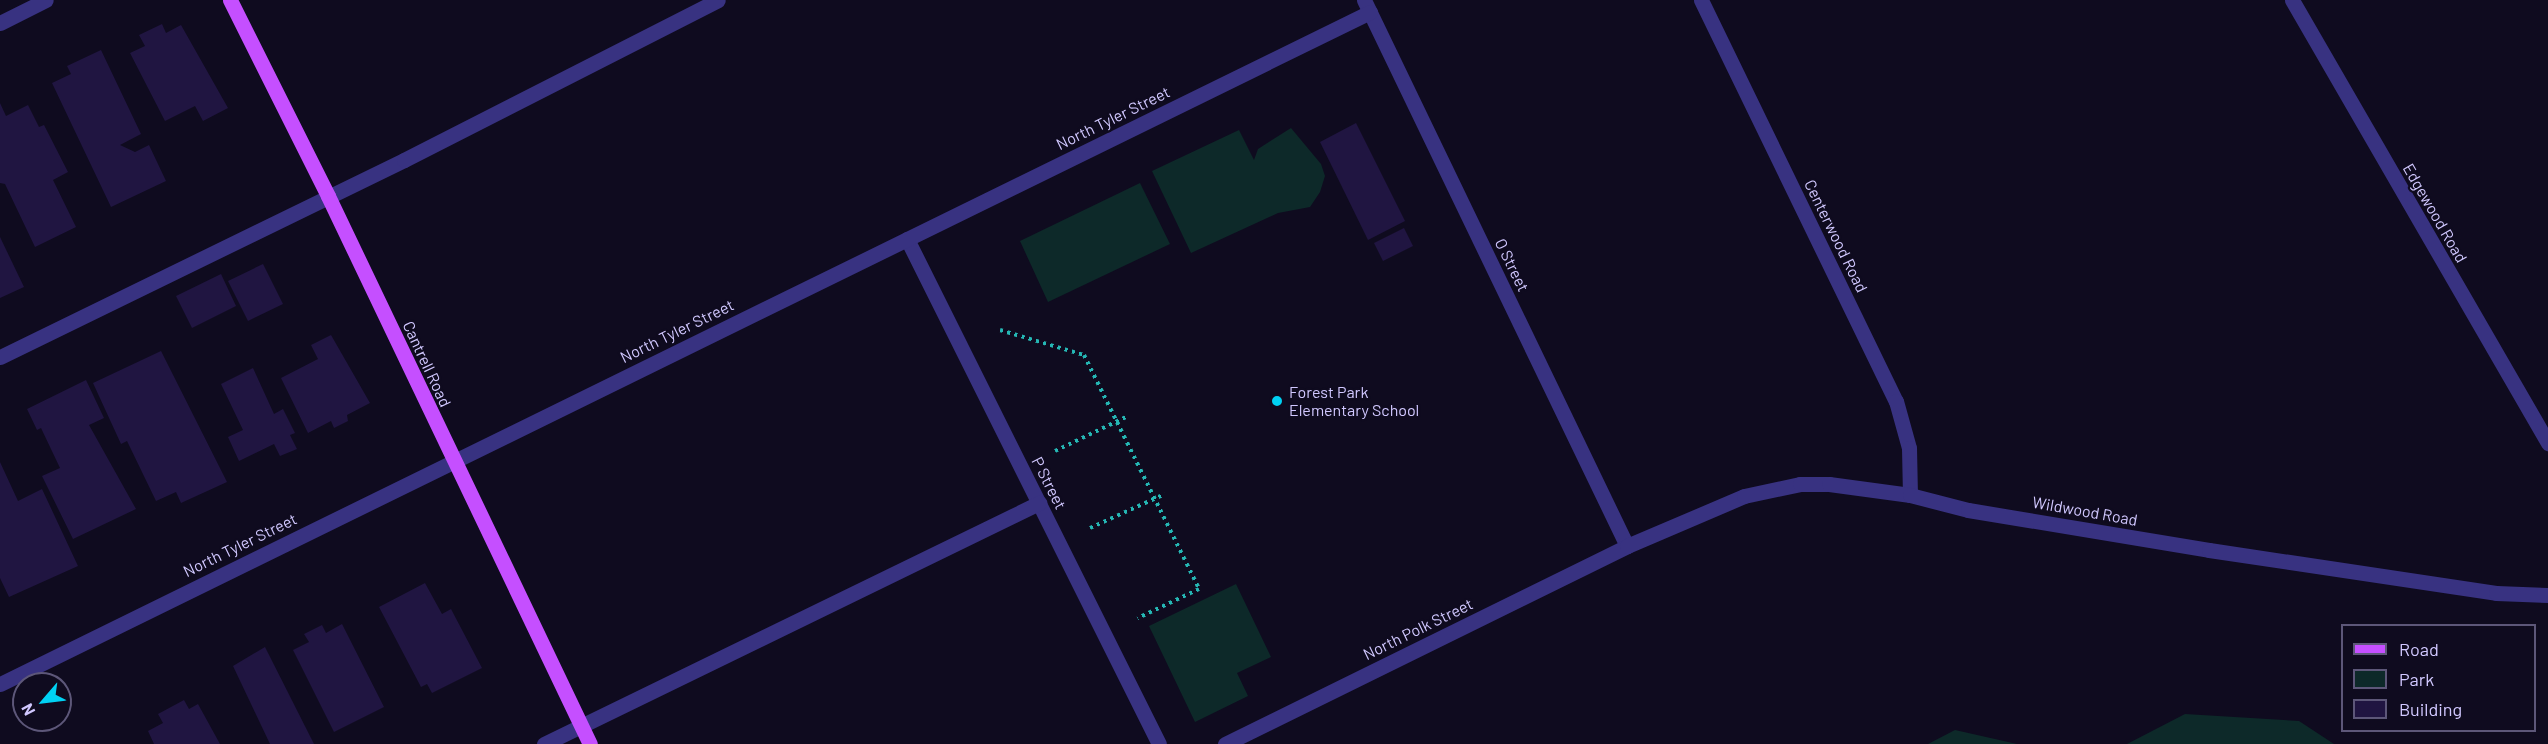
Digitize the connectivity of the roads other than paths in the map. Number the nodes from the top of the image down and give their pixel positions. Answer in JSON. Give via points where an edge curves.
{"nodes":[{"id":1,"x":46,"y":0,"type":"edge"},
{"id":2,"x":230,"y":0,"type":"edge"},
{"id":3,"x":718,"y":0,"type":"edge"},
{"id":4,"x":1701,"y":0,"type":"edge"},
{"id":5,"x":2292,"y":0,"type":"edge"},
{"id":6,"x":1367,"y":6,"type":"edge"},
{"id":7,"x":0,"y":23,"type":"edge"},
{"id":8,"x":328,"y":196,"type":"junction"},
{"id":9,"x":907,"y":239,"type":"junction"},
{"id":10,"x":0,"y":357,"type":"edge"},
{"id":11,"x":2548,"y":443,"type":"edge"},
{"id":12,"x":452,"y":461,"type":"junction"},
{"id":13,"x":1910,"y":495,"type":"junction"},
{"id":14,"x":1039,"y":503,"type":"junction"},
{"id":15,"x":1627,"y":546,"type":"junction"},
{"id":16,"x":2548,"y":595,"type":"edge"},
{"id":17,"x":0,"y":684,"type":"edge"},
{"id":18,"x":581,"y":725,"type":"junction"},
{"id":19,"x":544,"y":744,"type":"edge"},
{"id":20,"x":590,"y":744,"type":"edge"},
{"id":21,"x":1159,"y":744,"type":"edge"},
{"id":22,"x":1225,"y":744,"type":"edge"}],
"edges":[{"from":1,"to":7,"type":"street"},
{"from":2,"to":8,"type":"main road","name":"Cantrell Road"},
{"from":3,"to":8,"type":"street"},
{"from":4,"to":13,"type":"street","name":"Centerwood Road","via":[[1896,402],[1909,448]]},
{"from":5,"to":11,"type":"street","name":"Edgewood Road"},
{"from":6,"to":9,"type":"street","name":"North Tyler Street"},
{"from":6,"to":15,"type":"street","name":"O Street"},
{"from":8,"to":10,"type":"street"},
{"from":8,"to":12,"type":"main road","name":"Cantrell Road"},
{"from":9,"to":12,"type":"street","name":"North Tyler Street"},
{"from":9,"to":14,"type":"street","name":"P Street"},
{"from":12,"to":17,"type":"street","name":"North Tyler Street"},
{"from":12,"to":18,"type":"main road","name":"Cantrell Road"},
{"from":13,"to":15,"type":"street","name":"Wildwood Road","via":[[1829,484],[1772,488]]},
{"from":13,"to":16,"type":"street","name":"Wildwood Road","via":[[1968,510],[2209,550],[2496,593]]},
{"from":14,"to":18,"type":"street"},
{"from":14,"to":21,"type":"street","name":"P Street"},
{"from":15,"to":22,"type":"street","name":"North Polk Street"},
{"from":18,"to":19,"type":"street"},
{"from":18,"to":20,"type":"main road","name":"Cantrell Road"}]}
